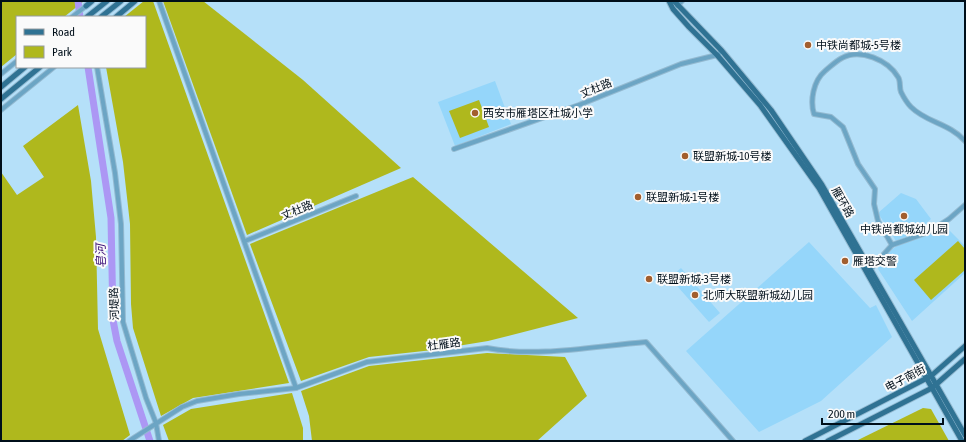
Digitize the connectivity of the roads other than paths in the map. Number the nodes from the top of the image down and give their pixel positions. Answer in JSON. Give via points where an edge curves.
{"nodes":[{"id":1,"x":92,"y":1,"type":"edge"},
{"id":2,"x":107,"y":1,"type":"edge"},
{"id":3,"x":121,"y":1,"type":"edge"},
{"id":4,"x":135,"y":1,"type":"edge"},
{"id":5,"x":159,"y":1,"type":"edge"},
{"id":6,"x":669,"y":1,"type":"edge"},
{"id":7,"x":682,"y":1,"type":"edge"},
{"id":8,"x":675,"y":5,"type":"edge"},
{"id":9,"x":86,"y":6,"type":"joint"},
{"id":10,"x":74,"y":16,"type":"edge"},
{"id":11,"x":88,"y":16,"type":"edge"},
{"id":12,"x":102,"y":16,"type":"edge"},
{"id":13,"x":117,"y":16,"type":"edge"},
{"id":14,"x":720,"y":53,"type":"junction"},
{"id":15,"x":16,"y":62,"type":"edge"},
{"id":16,"x":24,"y":68,"type":"edge"},
{"id":17,"x":39,"y":68,"type":"edge"},
{"id":18,"x":53,"y":68,"type":"edge"},
{"id":19,"x":97,"y":68,"type":"edge"},
{"id":20,"x":1,"y":74,"type":"edge"},
{"id":21,"x":1,"y":87,"type":"edge"},
{"id":22,"x":1,"y":99,"type":"edge"},
{"id":23,"x":1,"y":110,"type":"edge"},
{"id":24,"x":965,"y":141,"type":"edge"},
{"id":25,"x":454,"y":149,"type":"dead end"},
{"id":26,"x":356,"y":196,"type":"dead end"},
{"id":27,"x":965,"y":205,"type":"edge"},
{"id":28,"x":245,"y":241,"type":"junction"},
{"id":29,"x":892,"y":245,"type":"junction"},
{"id":30,"x":869,"y":272,"type":"junction"},
{"id":31,"x":965,"y":346,"type":"edge"},
{"id":32,"x":965,"y":359,"type":"edge"},
{"id":33,"x":929,"y":377,"type":"junction"},
{"id":34,"x":934,"y":386,"type":"junction"},
{"id":35,"x":296,"y":388,"type":"junction"},
{"id":36,"x":156,"y":423,"type":"junction"},
{"id":37,"x":965,"y":435,"type":"edge"},
{"id":38,"x":129,"y":441,"type":"edge"},
{"id":39,"x":159,"y":441,"type":"edge"},
{"id":40,"x":732,"y":441,"type":"edge"},
{"id":41,"x":805,"y":441,"type":"edge"},
{"id":42,"x":828,"y":441,"type":"edge"},
{"id":43,"x":962,"y":441,"type":"edge"}],
"edges":[{"from":1,"to":9,"type":"main road"},
{"from":2,"to":11,"type":"main road"},
{"from":3,"to":12,"type":"main road"},
{"from":4,"to":13,"type":"main road"},
{"from":5,"to":28,"type":"street"},
{"from":6,"to":8,"type":"main road","name":"雁环路"},
{"from":7,"to":8,"type":"street"},
{"from":8,"to":14,"type":"main road","name":"雁环路"},
{"from":9,"to":10,"type":"street"},
{"from":14,"to":25,"type":"street","name":"丈杜路","via":[[681,64],[579,105]]},
{"from":14,"to":30,"type":"main road","name":"雁环路","via":[[772,110],[822,185]]},
{"from":15,"to":20,"type":"street"},
{"from":16,"to":21,"type":"main road"},
{"from":17,"to":22,"type":"main road"},
{"from":18,"to":23,"type":"street"},
{"from":19,"to":36,"type":"street","name":"河堤路","via":[[121,224],[125,332]]},
{"from":24,"to":29,"type":"street","via":[[949,127],[920,114],[910,106],[901,92],[899,78],[884,62],[860,54],[851,55],[842,58],[823,73],[812,95],[814,114],[831,116],[843,127],[858,164],[875,189],[874,204],[878,221]]},
{"from":26,"to":28,"type":"street","name":"丈杜路"},
{"from":27,"to":29,"type":"street","via":[[949,220],[929,232]]},
{"from":28,"to":35,"type":"street"},
{"from":29,"to":30,"type":"street"},
{"from":30,"to":33,"type":"main road","name":"雁环路"},
{"from":31,"to":33,"type":"main road","name":"电子南街"},
{"from":32,"to":34,"type":"main road","name":"电子南街"},
{"from":33,"to":34,"type":"main road","name":"雁环路"},
{"from":33,"to":41,"type":"main road","name":"电子南街"},
{"from":34,"to":37,"type":"main road","name":"雁环路"},
{"from":34,"to":42,"type":"main road","name":"电子南街"},
{"from":34,"to":43,"type":"main road","name":"雁环路"},
{"from":35,"to":36,"type":"street","name":"杜雁路","via":[[197,401]]},
{"from":35,"to":40,"type":"street","name":"杜雁路","via":[[367,362],[487,348],[536,351],[646,342]]},
{"from":36,"to":38,"type":"street","name":"杜雁路"},
{"from":36,"to":39,"type":"street","name":"河堤路"}]}
